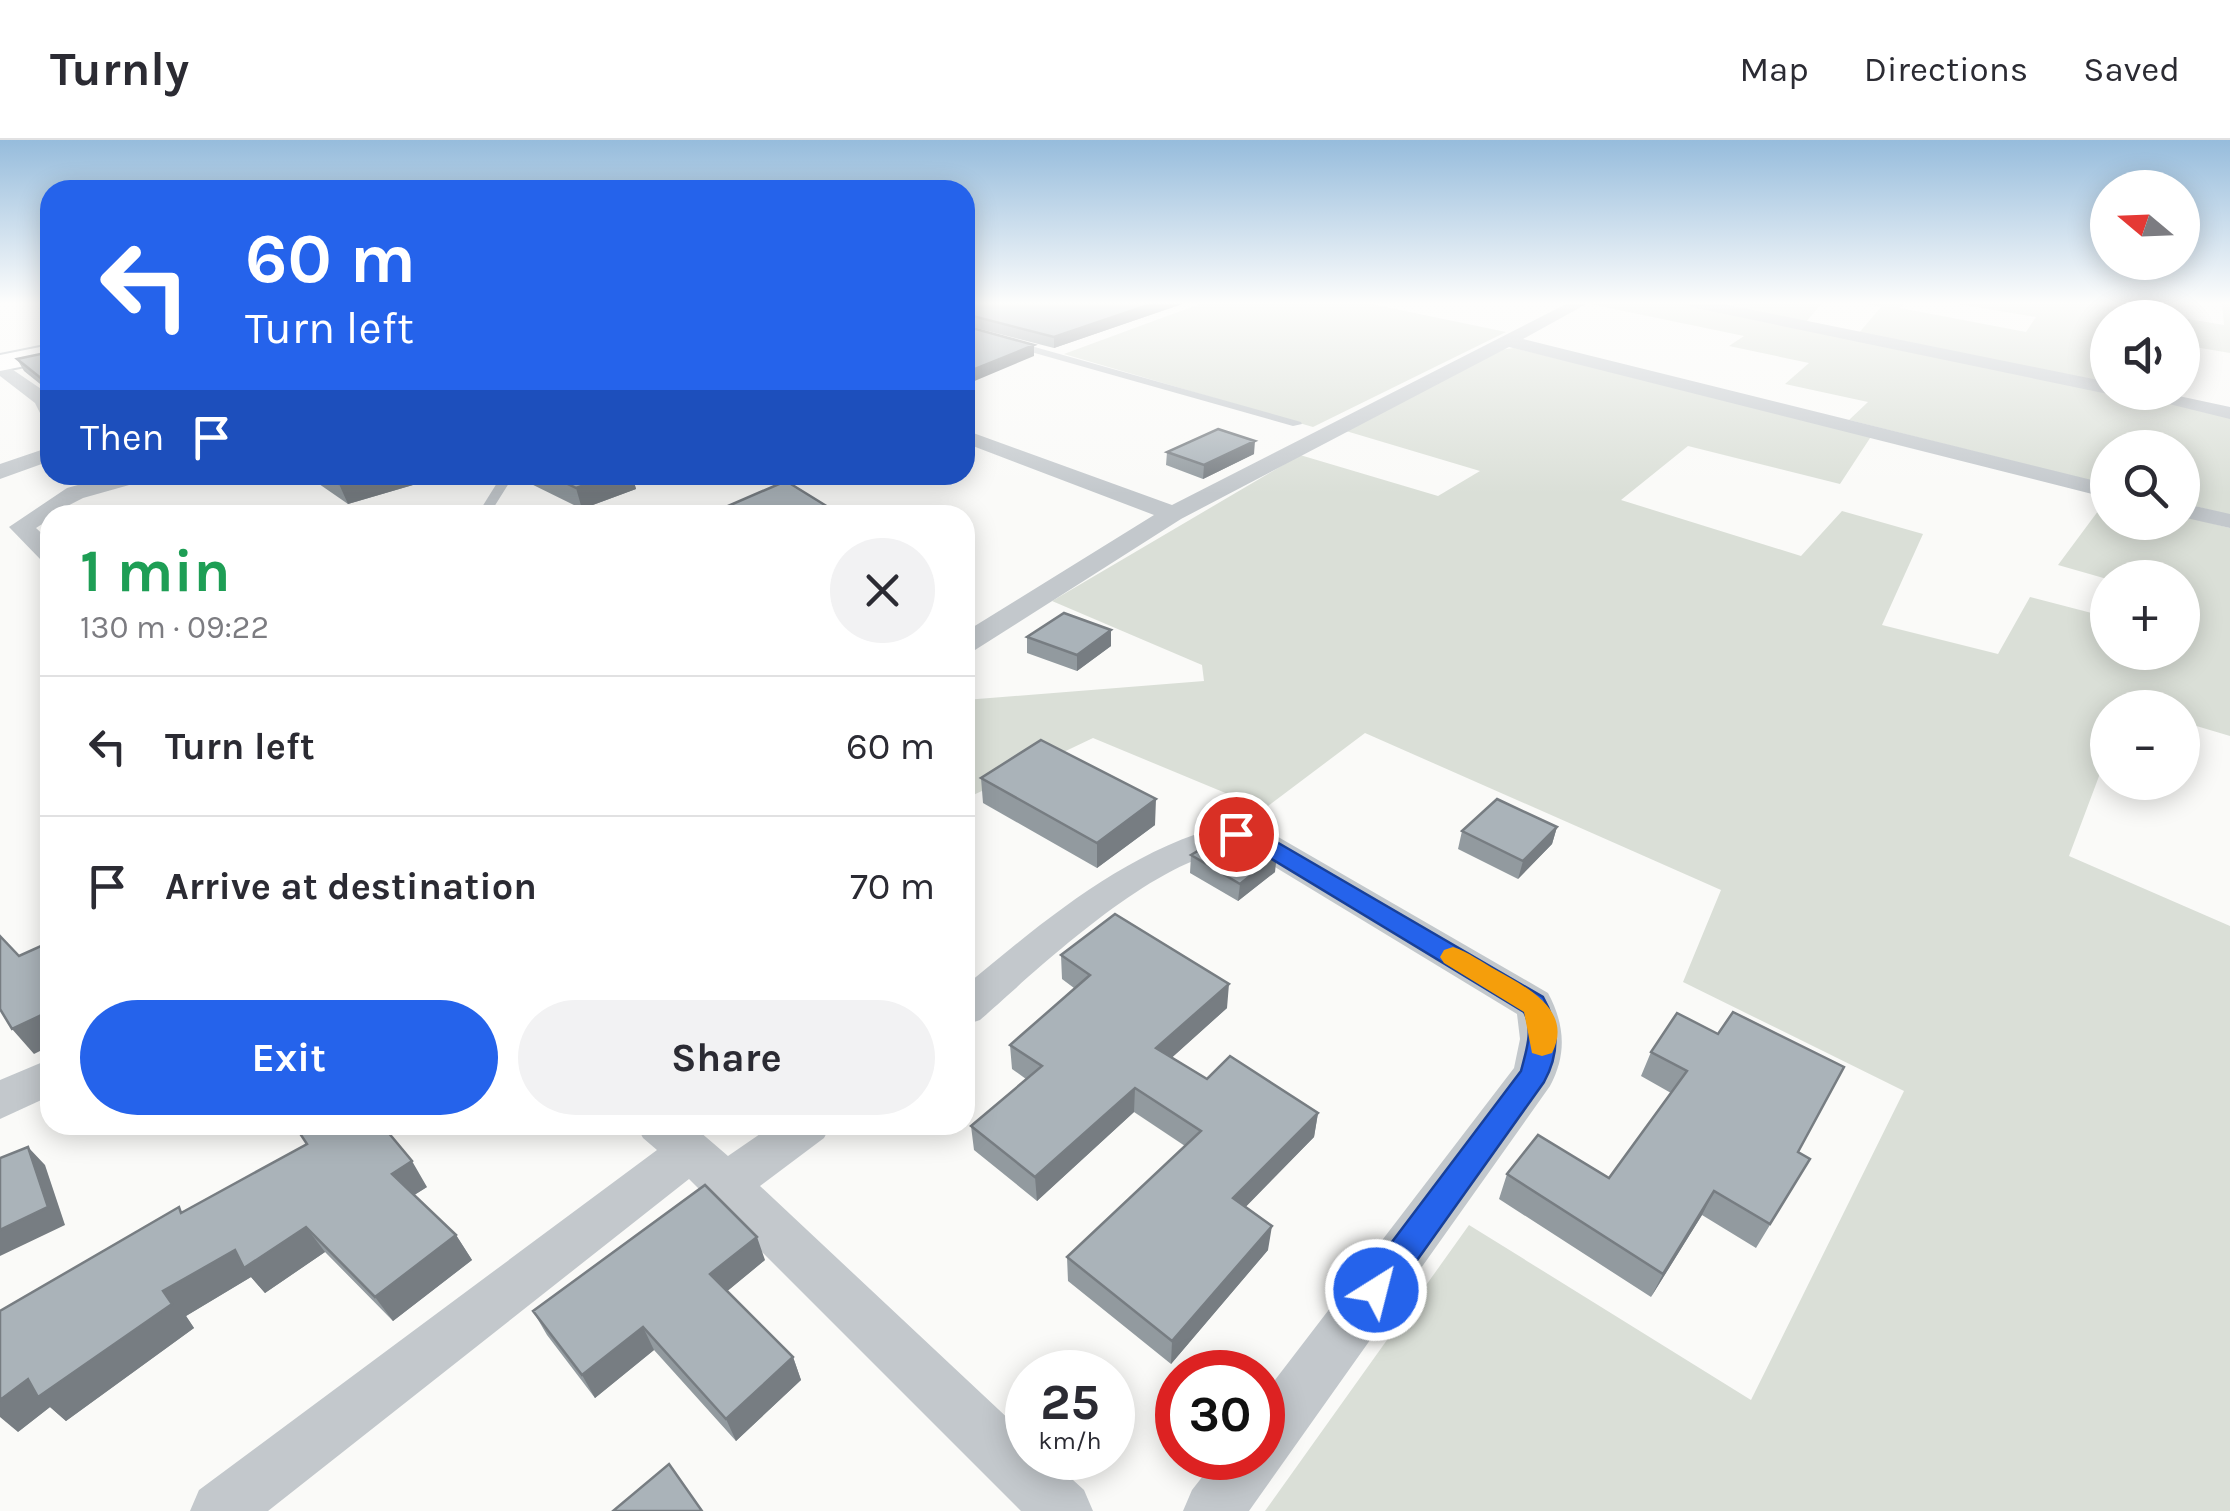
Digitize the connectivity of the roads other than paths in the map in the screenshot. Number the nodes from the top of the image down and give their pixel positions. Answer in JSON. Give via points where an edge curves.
{"nodes":[{"id":1,"x":1,"y":366,"type":"edge"},
{"id":2,"x":1093,"y":366,"type":"edge"},
{"id":3,"x":1458,"y":366,"type":"edge"},
{"id":4,"x":1611,"y":366,"type":"edge"},
{"id":5,"x":2001,"y":366,"type":"edge"},
{"id":6,"x":2090,"y":384,"type":"edge"},
{"id":7,"x":40,"y":397,"type":"edge"},
{"id":8,"x":2200,"y":407,"type":"edge"},
{"id":9,"x":2230,"y":414,"type":"edge"},
{"id":10,"x":1297,"y":424,"type":"dead end"},
{"id":11,"x":975,"y":440,"type":"edge"},
{"id":12,"x":40,"y":458,"type":"edge"},
{"id":13,"x":0,"y":472,"type":"edge"},
{"id":14,"x":103,"y":485,"type":"edge"},
{"id":15,"x":2090,"y":486,"type":"edge"},
{"id":16,"x":75,"y":493,"type":"junction"},
{"id":17,"x":49,"y":505,"type":"edge"},
{"id":18,"x":0,"y":509,"type":"edge"},
{"id":19,"x":40,"y":509,"type":"edge"},
{"id":20,"x":1173,"y":514,"type":"junction"},
{"id":21,"x":2200,"y":514,"type":"edge"},
{"id":22,"x":2230,"y":522,"type":"edge"},
{"id":23,"x":10,"y":523,"type":"edge"},
{"id":24,"x":40,"y":547,"type":"edge"},
{"id":25,"x":975,"y":638,"type":"edge"},
{"id":26,"x":975,"y":1000,"type":"edge"},
{"id":27,"x":40,"y":1081,"type":"edge"},
{"id":28,"x":0,"y":1101,"type":"edge"},
{"id":29,"x":767,"y":1135,"type":"edge"},
{"id":30,"x":692,"y":1153,"type":"edge"},
{"id":31,"x":1285,"y":1413,"type":"edge"},
{"id":32,"x":1237,"y":1480,"type":"edge"},
{"id":33,"x":220,"y":1511,"type":"edge"},
{"id":34,"x":1063,"y":1511,"type":"edge"},
{"id":35,"x":1214,"y":1511,"type":"edge"}],
"edges":[{"from":1,"to":7,"type":"street"},
{"from":2,"to":10,"type":"lane"},
{"from":3,"to":20,"type":"street"},
{"from":4,"to":15,"type":"street"},
{"from":5,"to":6,"type":"street"},
{"from":8,"to":9,"type":"street"},
{"from":11,"to":20,"type":"street"},
{"from":12,"to":13,"type":"street"},
{"from":14,"to":16,"type":"street"},
{"from":16,"to":17,"type":"street"},
{"from":16,"to":18,"type":"street"},
{"from":19,"to":23,"type":"street"},
{"from":20,"to":25,"type":"street"},
{"from":21,"to":22,"type":"street"},
{"from":23,"to":24,"type":"street"},
{"from":26,"to":31,"type":"street","via":[[1086,909],[1192,844],[1236,834],[1255,839],[1533,1004],[1542,1020],[1534,1074]]},
{"from":27,"to":28,"type":"street"},
{"from":29,"to":30,"type":"street"},
{"from":30,"to":33,"type":"street"},
{"from":30,"to":34,"type":"street"},
{"from":32,"to":35,"type":"street"}]}
